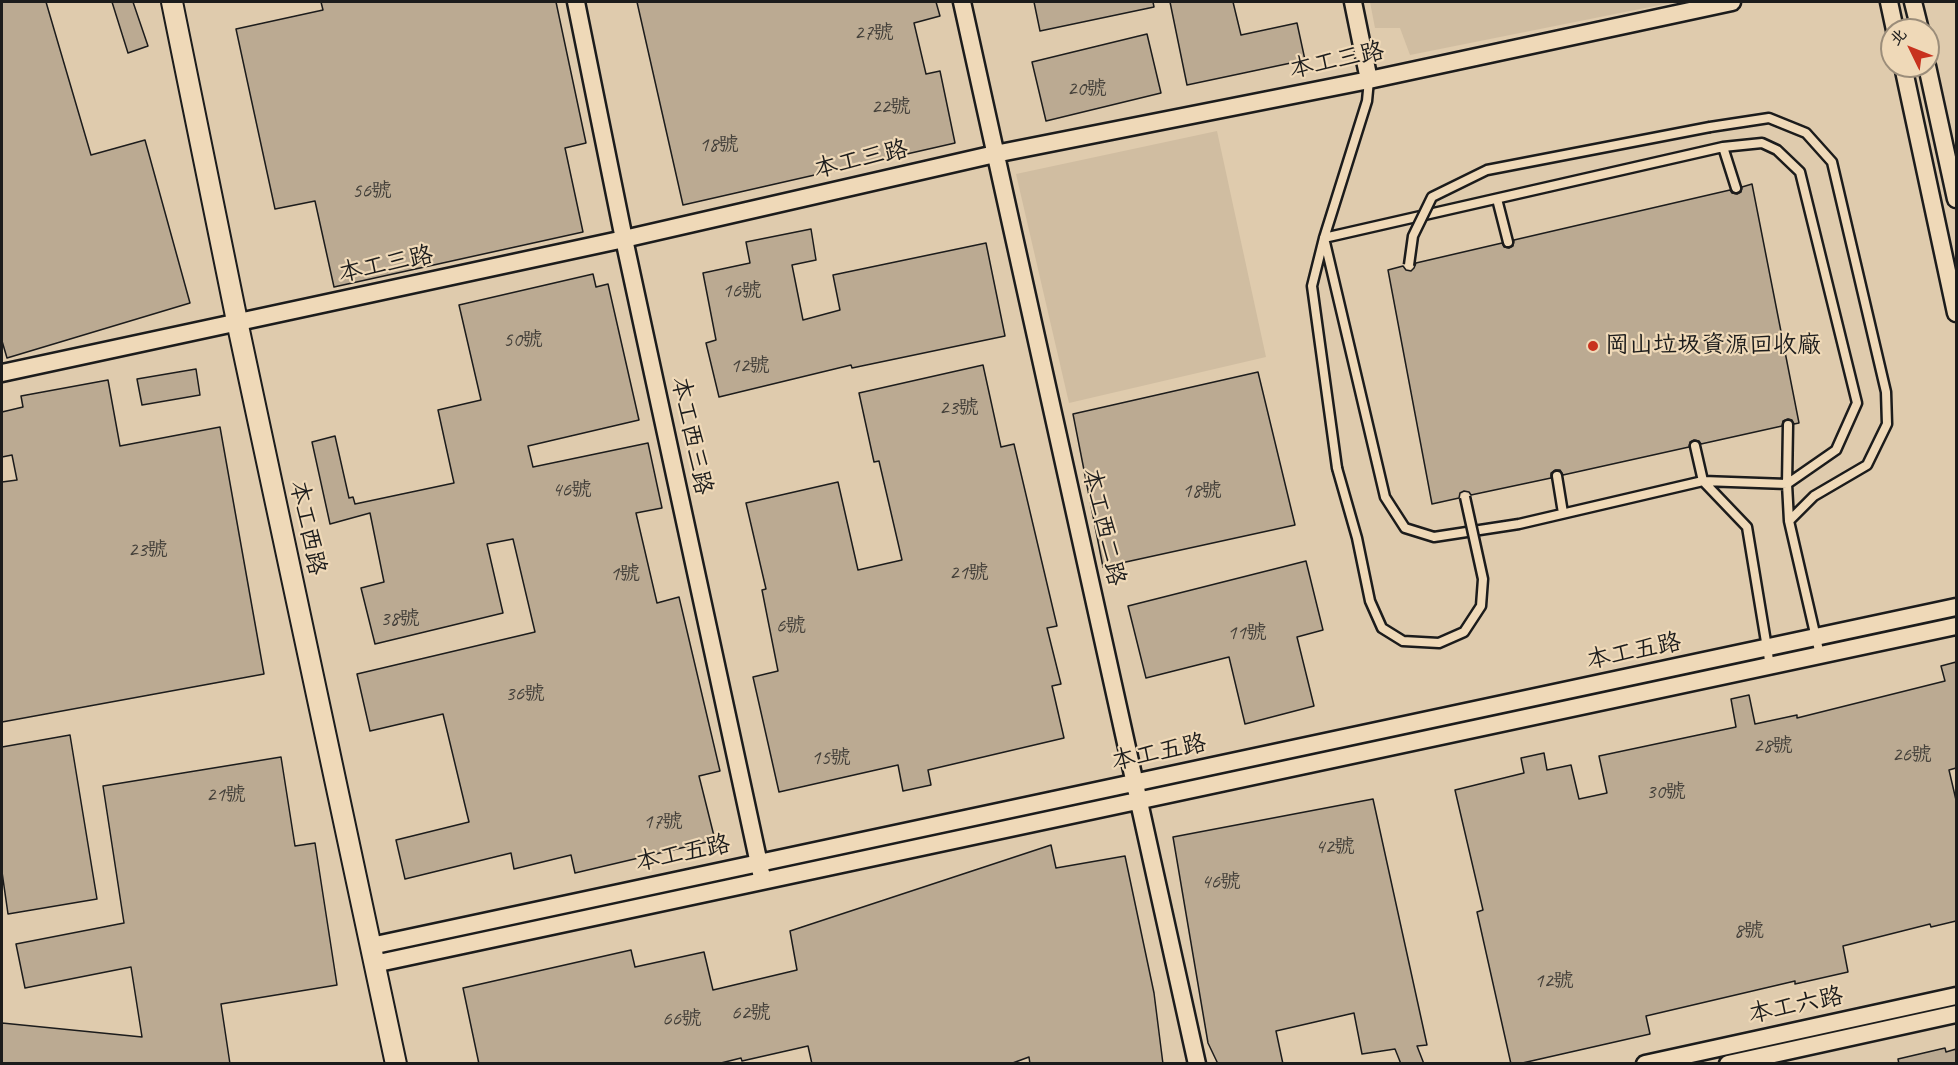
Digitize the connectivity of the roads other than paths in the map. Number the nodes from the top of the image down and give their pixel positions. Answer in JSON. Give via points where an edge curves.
{"nodes":[{"id":1,"x":172,"y":2,"type":"edge"},
{"id":2,"x":576,"y":2,"type":"edge"},
{"id":3,"x":962,"y":2,"type":"edge"},
{"id":4,"x":1353,"y":2,"type":"edge"},
{"id":5,"x":1732,"y":2,"type":"edge"},
{"id":6,"x":1888,"y":2,"type":"edge"},
{"id":7,"x":1913,"y":2,"type":"edge"},
{"id":8,"x":1892,"y":18,"type":"edge"},
{"id":9,"x":1917,"y":18,"type":"edge"},
{"id":10,"x":1906,"y":78,"type":"edge"},
{"id":11,"x":1931,"y":78,"type":"edge"},
{"id":12,"x":1369,"y":80,"type":"junction"},
{"id":13,"x":1724,"y":147,"type":"junction"},
{"id":14,"x":995,"y":154,"type":"junction"},
{"id":15,"x":1736,"y":188,"type":"dead end"},
{"id":16,"x":1497,"y":199,"type":"junction"},
{"id":17,"x":1956,"y":199,"type":"edge"},
{"id":18,"x":1324,"y":238,"type":"junction"},
{"id":19,"x":624,"y":239,"type":"junction"},
{"id":20,"x":1508,"y":242,"type":"dead end"},
{"id":21,"x":1409,"y":265,"type":"dead end"},
{"id":22,"x":1956,"y":313,"type":"edge"},
{"id":23,"x":237,"y":321,"type":"junction"},
{"id":24,"x":2,"y":373,"type":"edge"},
{"id":25,"x":1788,"y":425,"type":"dead end"},
{"id":26,"x":1695,"y":446,"type":"dead end"},
{"id":27,"x":1557,"y":476,"type":"dead end"},
{"id":28,"x":1703,"y":481,"type":"junction"},
{"id":29,"x":1787,"y":484,"type":"junction"},
{"id":30,"x":1465,"y":497,"type":"dead end"},
{"id":31,"x":1563,"y":513,"type":"junction"},
{"id":32,"x":1789,"y":521,"type":"junction"},
{"id":33,"x":1956,"y":607,"type":"edge"},
{"id":34,"x":1956,"y":626,"type":"edge"},
{"id":35,"x":1816,"y":637,"type":"junction"},
{"id":36,"x":1767,"y":648,"type":"junction"},
{"id":37,"x":1820,"y":655,"type":"junction"},
{"id":38,"x":1770,"y":666,"type":"junction"},
{"id":39,"x":1135,"y":783,"type":"junction"},
{"id":40,"x":1139,"y":800,"type":"junction"},
{"id":41,"x":759,"y":863,"type":"junction"},
{"id":42,"x":763,"y":880,"type":"junction"},
{"id":43,"x":373,"y":955,"type":"junction"},
{"id":44,"x":1956,"y":996,"type":"edge"},
{"id":45,"x":1956,"y":1014,"type":"edge"},
{"id":46,"x":396,"y":1064,"type":"edge"},
{"id":47,"x":1197,"y":1064,"type":"edge"},
{"id":48,"x":1645,"y":1064,"type":"edge"},
{"id":49,"x":1728,"y":1064,"type":"edge"}],
"edges":[{"from":1,"to":23,"type":"street","name":"本工西路"},
{"from":2,"to":19,"type":"street","name":"本工西三路"},
{"from":3,"to":14,"type":"street","name":"本工西二路"},
{"from":4,"to":12,"type":"street"},
{"from":5,"to":12,"type":"street","name":"本工三路"},
{"from":6,"to":8,"type":"street"},
{"from":7,"to":9,"type":"street"},
{"from":10,"to":22,"type":"street"},
{"from":11,"to":17,"type":"street"},
{"from":12,"to":14,"type":"street","name":"本工三路"},
{"from":12,"to":18,"type":"lane","via":[[1367,101]]},
{"from":13,"to":15,"type":"lane"},
{"from":13,"to":16,"type":"lane"},
{"from":13,"to":29,"type":"lane","via":[[1762,143],[1777,150],[1800,172],[1857,403],[1836,450]]},
{"from":14,"to":19,"type":"street","name":"本工三路"},
{"from":14,"to":39,"type":"street","name":"本工西二路"},
{"from":16,"to":18,"type":"lane"},
{"from":16,"to":20,"type":"lane"},
{"from":18,"to":30,"type":"lane","bridge":true,"via":[[1312,286],[1337,468],[1370,601],[1382,628],[1403,641],[1439,643],[1464,632],[1481,606],[1483,579]]},
{"from":18,"to":31,"type":"lane","via":[[1385,497],[1405,528],[1434,537]]},
{"from":19,"to":23,"type":"street","name":"本工三路"},
{"from":19,"to":41,"type":"street","name":"本工西三路"},
{"from":21,"to":32,"type":"lane","bridge":true,"via":[[1413,236],[1432,197],[1487,170],[1769,118],[1806,133],[1832,162],[1886,392],[1887,424],[1867,465],[1814,496]]},
{"from":23,"to":24,"type":"street","name":"本工三路"},
{"from":23,"to":43,"type":"street","name":"本工西路"},
{"from":25,"to":29,"type":"lane"},
{"from":26,"to":28,"type":"lane"},
{"from":27,"to":31,"type":"lane"},
{"from":28,"to":29,"type":"lane"},
{"from":28,"to":31,"type":"lane"},
{"from":28,"to":36,"type":"lane","via":[[1747,527]]},
{"from":29,"to":32,"type":"lane"},
{"from":32,"to":35,"type":"lane"},
{"from":33,"to":35,"type":"street","name":"本工五路"},
{"from":34,"to":37,"type":"street","name":"本工五路"},
{"from":35,"to":36,"type":"street","name":"本工五路"},
{"from":35,"to":37,"type":"lane"},
{"from":36,"to":38,"type":"lane"},
{"from":36,"to":39,"type":"street","name":"本工五路"},
{"from":37,"to":38,"type":"street","name":"本工五路"},
{"from":38,"to":40,"type":"street","name":"本工五路"},
{"from":39,"to":40,"type":"street","name":"本工西二路"},
{"from":39,"to":41,"type":"street","name":"本工五路"},
{"from":40,"to":42,"type":"street","name":"本工五路"},
{"from":40,"to":47,"type":"street","name":"本工西二路"},
{"from":41,"to":42,"type":"street","name":"本工西三路"},
{"from":41,"to":43,"type":"street","name":"本工五路"},
{"from":42,"to":43,"type":"street","name":"本工五路"},
{"from":43,"to":46,"type":"street","name":"本工西路"},
{"from":44,"to":48,"type":"street","name":"本工六路"},
{"from":45,"to":49,"type":"street","name":"本工六路"}]}
